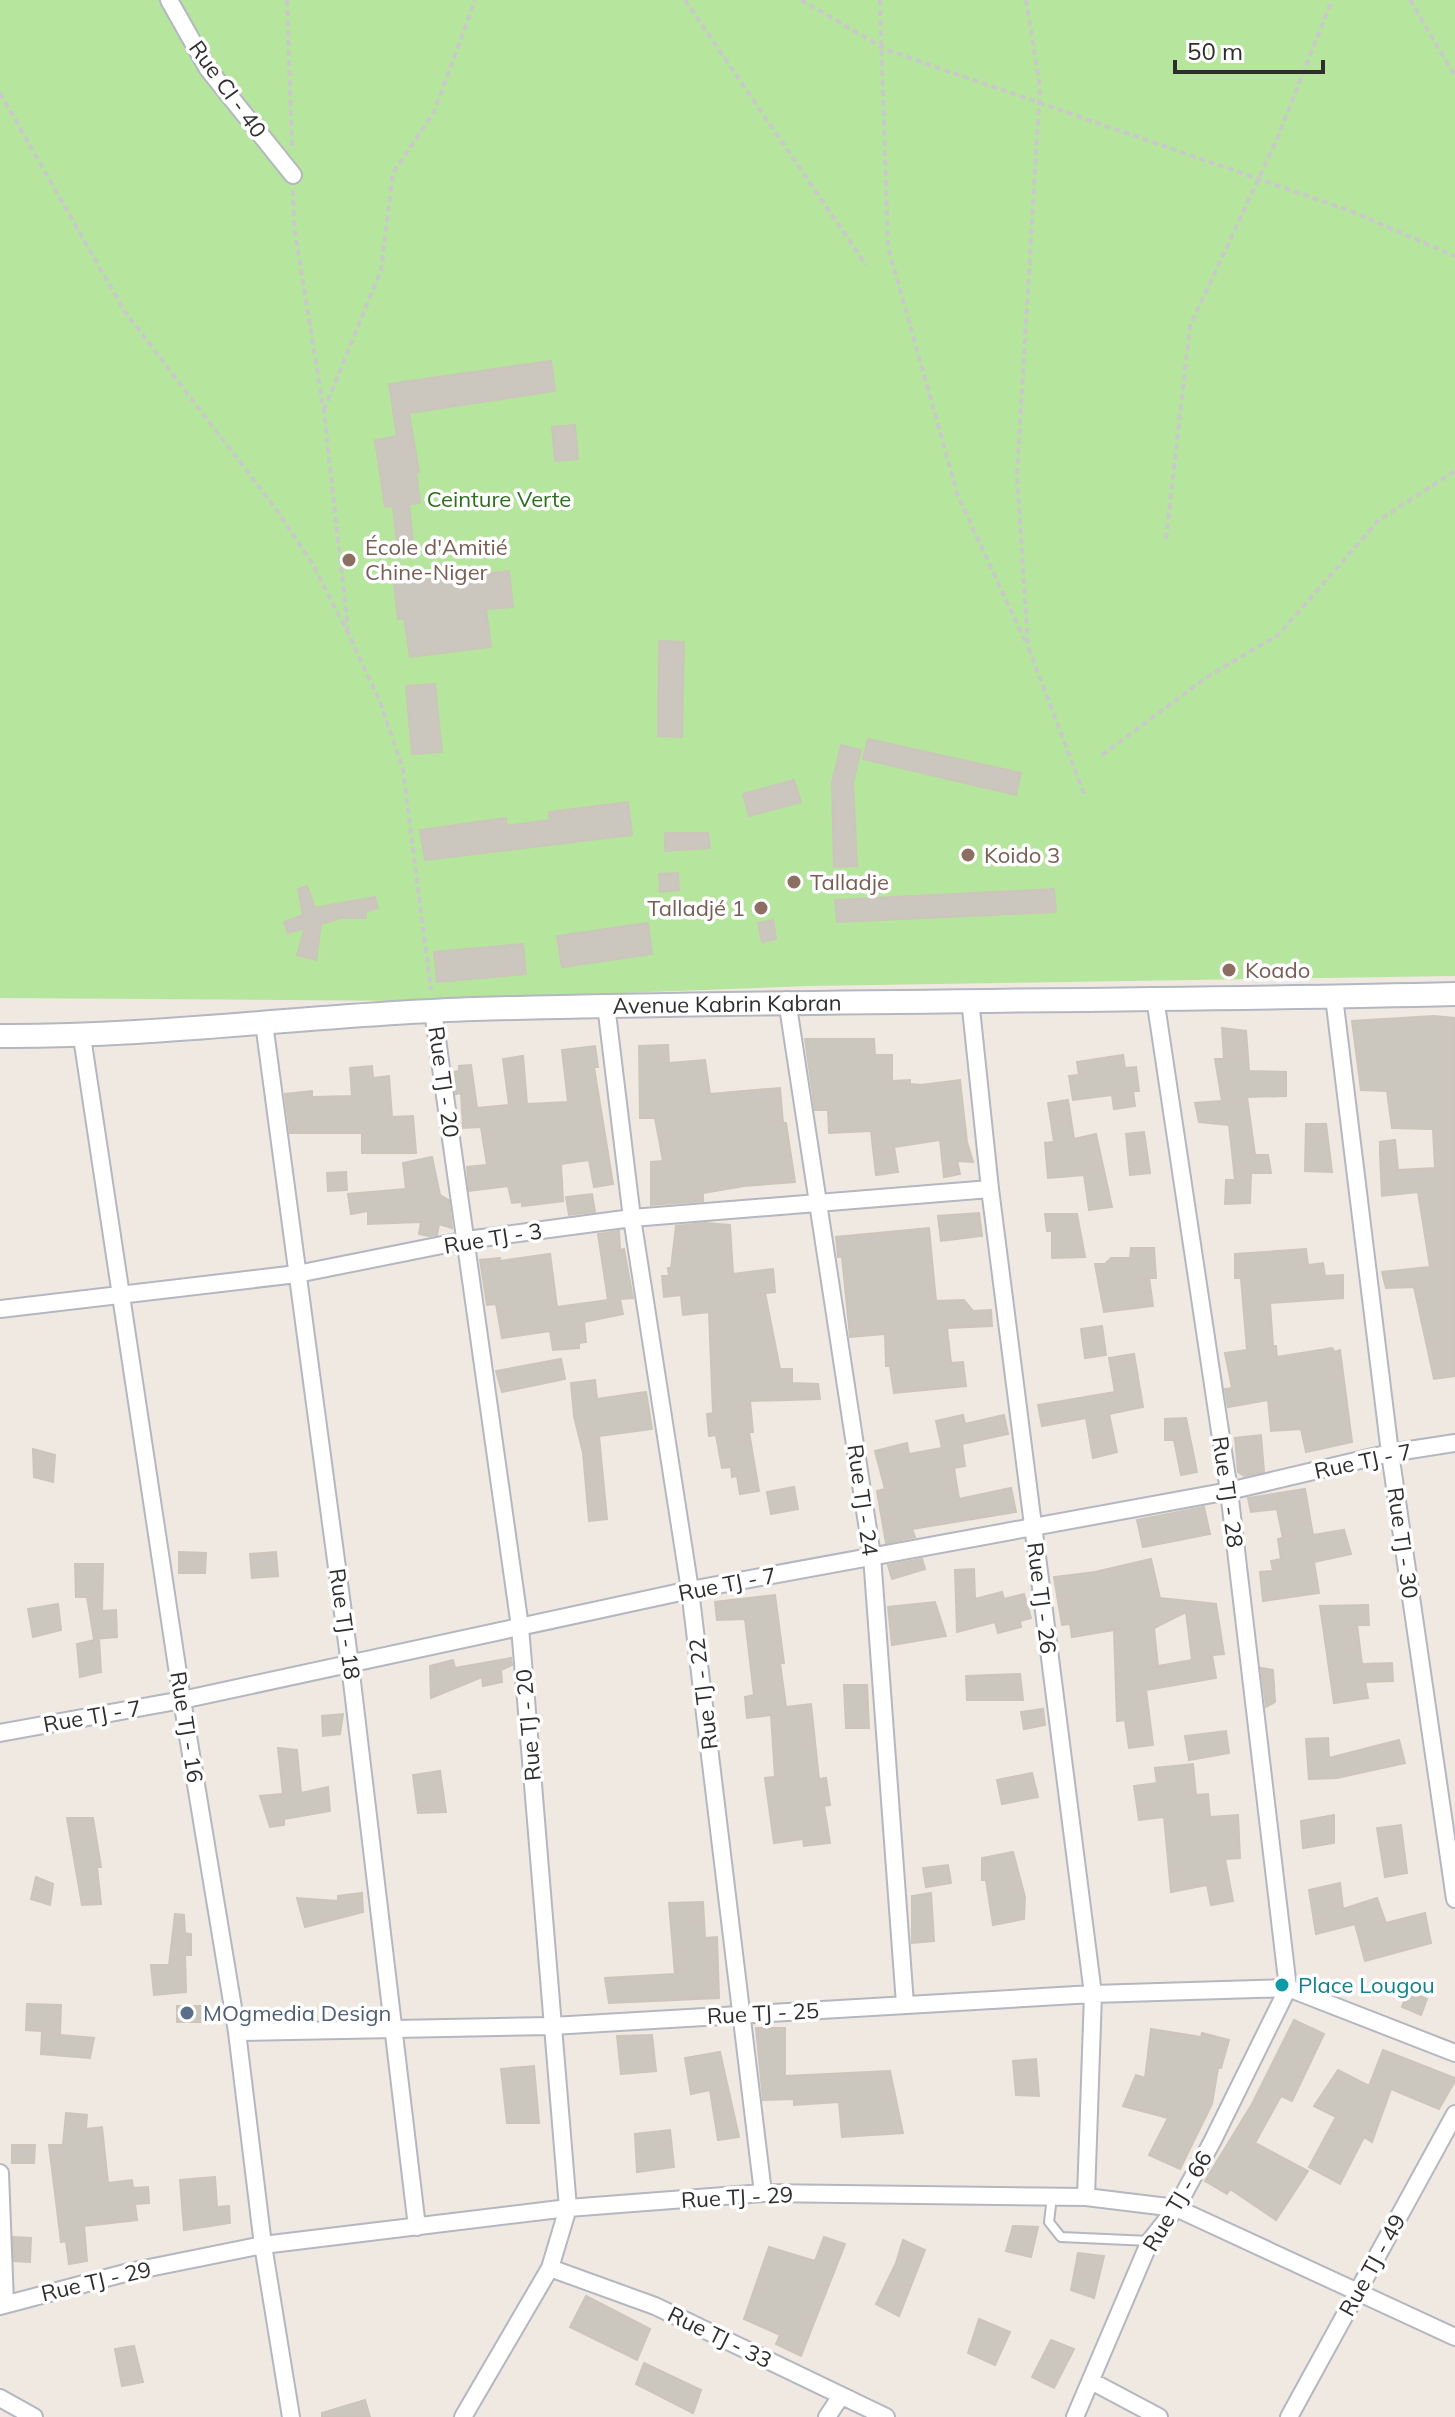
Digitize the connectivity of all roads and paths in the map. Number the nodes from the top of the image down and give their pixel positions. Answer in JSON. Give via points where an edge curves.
{"nodes":[{"id":1,"x":169,"y":0,"type":"edge"},
{"id":2,"x":287,"y":0,"type":"edge"},
{"id":3,"x":475,"y":0,"type":"edge"},
{"id":4,"x":685,"y":0,"type":"edge"},
{"id":5,"x":801,"y":0,"type":"edge"},
{"id":6,"x":880,"y":0,"type":"edge"},
{"id":7,"x":1026,"y":0,"type":"edge"},
{"id":8,"x":1332,"y":0,"type":"edge"},
{"id":9,"x":1410,"y":0,"type":"edge"},
{"id":10,"x":882,"y":47,"type":"junction"},
{"id":11,"x":1455,"y":76,"type":"edge"},
{"id":12,"x":0,"y":93,"type":"edge"},
{"id":13,"x":1039,"y":103,"type":"junction"},
{"id":14,"x":293,"y":175,"type":"junction"},
{"id":15,"x":1258,"y":179,"type":"junction"},
{"id":16,"x":1455,"y":256,"type":"edge"},
{"id":17,"x":866,"y":265,"type":"dead end"},
{"id":18,"x":324,"y":412,"type":"junction"},
{"id":19,"x":1455,"y":471,"type":"edge"},
{"id":20,"x":1166,"y":539,"type":"dead end"},
{"id":21,"x":348,"y":633,"type":"junction"},
{"id":22,"x":1028,"y":646,"type":"junction"},
{"id":23,"x":1102,"y":755,"type":"dead end"},
{"id":24,"x":1084,"y":794,"type":"dead end"},
{"id":25,"x":1455,"y":994,"type":"edge"},
{"id":26,"x":1334,"y":997,"type":"junction"},
{"id":27,"x":1155,"y":998,"type":"junction"},
{"id":28,"x":970,"y":999,"type":"junction"},
{"id":29,"x":787,"y":1000,"type":"junction"},
{"id":30,"x":606,"y":1005,"type":"junction"},
{"id":31,"x":433,"y":1011,"type":"junction"},
{"id":32,"x":264,"y":1023,"type":"junction"},
{"id":33,"x":0,"y":1036,"type":"edge"},
{"id":34,"x":82,"y":1037,"type":"junction"},
{"id":35,"x":990,"y":1189,"type":"junction"},
{"id":36,"x":818,"y":1203,"type":"junction"},
{"id":37,"x":632,"y":1218,"type":"junction"},
{"id":38,"x":467,"y":1240,"type":"junction"},
{"id":39,"x":297,"y":1274,"type":"junction"},
{"id":40,"x":122,"y":1292,"type":"junction"},
{"id":41,"x":0,"y":1309,"type":"edge"},
{"id":42,"x":1455,"y":1443,"type":"edge"},
{"id":43,"x":1390,"y":1453,"type":"junction"},
{"id":44,"x":1229,"y":1491,"type":"junction"},
{"id":45,"x":1033,"y":1526,"type":"junction"},
{"id":46,"x":872,"y":1556,"type":"junction"},
{"id":47,"x":690,"y":1590,"type":"junction"},
{"id":48,"x":520,"y":1627,"type":"junction"},
{"id":49,"x":350,"y":1665,"type":"junction"},
{"id":50,"x":182,"y":1700,"type":"junction"},
{"id":51,"x":0,"y":1733,"type":"edge"},
{"id":52,"x":1455,"y":1899,"type":"edge"},
{"id":53,"x":1288,"y":1988,"type":"junction"},
{"id":54,"x":1093,"y":1994,"type":"junction"},
{"id":55,"x":905,"y":2004,"type":"junction"},
{"id":56,"x":742,"y":2014,"type":"junction"},
{"id":57,"x":552,"y":2026,"type":"junction"},
{"id":58,"x":395,"y":2030,"type":"junction"},
{"id":59,"x":237,"y":2032,"type":"junction"},
{"id":60,"x":1455,"y":2053,"type":"edge"},
{"id":61,"x":1455,"y":2114,"type":"edge"},
{"id":62,"x":0,"y":2173,"type":"edge"},
{"id":63,"x":763,"y":2193,"type":"junction"},
{"id":64,"x":1052,"y":2197,"type":"junction"},
{"id":65,"x":1086,"y":2197,"type":"junction"},
{"id":66,"x":568,"y":2208,"type":"junction"},
{"id":67,"x":1176,"y":2208,"type":"junction"},
{"id":68,"x":417,"y":2227,"type":"junction"},
{"id":69,"x":1150,"y":2241,"type":"junction"},
{"id":70,"x":263,"y":2245,"type":"junction"},
{"id":71,"x":550,"y":2268,"type":"junction"},
{"id":72,"x":1357,"y":2289,"type":"junction"},
{"id":73,"x":2,"y":2305,"type":"edge"},
{"id":74,"x":1455,"y":2337,"type":"edge"},
{"id":75,"x":1093,"y":2382,"type":"junction"},
{"id":76,"x":841,"y":2396,"type":"junction"},
{"id":77,"x":0,"y":2398,"type":"edge"},
{"id":78,"x":34,"y":2417,"type":"edge"},
{"id":79,"x":291,"y":2417,"type":"edge"},
{"id":80,"x":463,"y":2417,"type":"edge"},
{"id":81,"x":827,"y":2417,"type":"edge"},
{"id":82,"x":886,"y":2417,"type":"edge"},
{"id":83,"x":1075,"y":2417,"type":"edge"},
{"id":84,"x":1159,"y":2417,"type":"edge"},
{"id":85,"x":1289,"y":2417,"type":"edge"}],
"edges":[{"from":1,"to":14,"type":"street","name":"Rue CI - 40","via":[[208,69]]},
{"from":2,"to":14,"type":"path"},
{"from":3,"to":18,"type":"path","via":[[434,112],[393,173],[381,270]]},
{"from":4,"to":17,"type":"path"},
{"from":5,"to":10,"type":"path"},
{"from":6,"to":10,"type":"path"},
{"from":7,"to":13,"type":"path"},
{"from":8,"to":15,"type":"path"},
{"from":9,"to":11,"type":"path"},
{"from":10,"to":13,"type":"path"},
{"from":10,"to":22,"type":"path","via":[[888,247],[958,496]]},
{"from":12,"to":21,"type":"path","via":[[125,312],[276,509],[312,563]]},
{"from":13,"to":15,"type":"path"},
{"from":13,"to":22,"type":"path","via":[[1017,475]]},
{"from":14,"to":18,"type":"path","via":[[294,226]]},
{"from":15,"to":16,"type":"path"},
{"from":15,"to":20,"type":"path","via":[[1190,326]]},
{"from":18,"to":21,"type":"path"},
{"from":19,"to":23,"type":"path","via":[[1379,520],[1278,635],[1210,675]]},
{"from":21,"to":31,"type":"path","via":[[381,704],[403,770]]},
{"from":22,"to":24,"type":"path"},
{"from":25,"to":26,"type":"street","name":"Avenue Kabrin Kabran"},
{"from":26,"to":27,"type":"street","name":"Avenue Kabrin Kabran"},
{"from":26,"to":43,"type":"street","name":"Rue TJ - 30"},
{"from":27,"to":28,"type":"street","name":"Avenue Kabrin Kabran"},
{"from":27,"to":44,"type":"street","name":"Rue TJ - 28"},
{"from":28,"to":29,"type":"street","name":"Avenue Kabrin Kabran"},
{"from":28,"to":35,"type":"street","name":"Rue TJ - 26"},
{"from":29,"to":30,"type":"street","name":"Avenue Kabrin Kabran"},
{"from":29,"to":36,"type":"street","name":"Rue TJ - 24"},
{"from":30,"to":31,"type":"street","name":"Avenue Kabrin Kabran"},
{"from":30,"to":37,"type":"street","name":"Rue TJ - 22"},
{"from":31,"to":32,"type":"street","name":"Avenue Kabrin Kabran"},
{"from":31,"to":38,"type":"street","name":"Rue TJ - 20"},
{"from":32,"to":34,"type":"street","name":"Avenue Kabrin Kabran"},
{"from":32,"to":39,"type":"street","name":"Rue TJ - 18"},
{"from":33,"to":34,"type":"street","name":"Avenue Kabrin Kabran"},
{"from":34,"to":40,"type":"street","name":"Rue TJ - 16"},
{"from":35,"to":36,"type":"street","name":"Rue TJ - 3"},
{"from":35,"to":45,"type":"street","name":"Rue TJ - 26"},
{"from":36,"to":37,"type":"street","name":"Rue TJ - 3"},
{"from":36,"to":46,"type":"street","name":"Rue TJ - 24"},
{"from":37,"to":38,"type":"street","name":"Rue TJ - 3"},
{"from":37,"to":47,"type":"street","name":"Rue TJ - 22"},
{"from":38,"to":39,"type":"street","name":"Rue TJ - 3"},
{"from":38,"to":48,"type":"street","name":"Rue TJ - 20"},
{"from":39,"to":40,"type":"street","name":"Rue TJ - 3"},
{"from":39,"to":49,"type":"street","name":"Rue TJ - 18"},
{"from":40,"to":41,"type":"street","name":"Rue TJ - 3"},
{"from":40,"to":50,"type":"street","name":"Rue TJ - 16"},
{"from":42,"to":43,"type":"street","name":"Rue TJ - 7"},
{"from":43,"to":44,"type":"street","name":"Rue TJ - 7"},
{"from":43,"to":52,"type":"street","name":"Rue TJ - 30"},
{"from":44,"to":45,"type":"street","name":"Rue TJ - 7"},
{"from":44,"to":53,"type":"street","name":"Rue TJ - 28"},
{"from":45,"to":46,"type":"street","name":"Rue TJ - 7"},
{"from":45,"to":54,"type":"street","name":"Rue TJ - 26"},
{"from":46,"to":47,"type":"street","name":"Rue TJ - 7"},
{"from":46,"to":55,"type":"street","name":"Rue TJ - 24"},
{"from":47,"to":48,"type":"street","name":"Rue TJ - 7"},
{"from":47,"to":56,"type":"street","name":"Rue TJ - 22"},
{"from":48,"to":49,"type":"street","name":"Rue TJ - 7"},
{"from":48,"to":57,"type":"street","name":"Rue TJ - 20"},
{"from":49,"to":50,"type":"street","name":"Rue TJ - 7"},
{"from":49,"to":58,"type":"street","name":"Rue TJ - 18"},
{"from":50,"to":51,"type":"street","name":"Rue TJ - 7"},
{"from":50,"to":59,"type":"street","name":"Rue TJ - 16"},
{"from":53,"to":54,"type":"street","name":"Rue TJ - 25"},
{"from":53,"to":60,"type":"street"},
{"from":53,"to":67,"type":"street","name":"Rue TJ - 66"},
{"from":54,"to":55,"type":"street","name":"Rue TJ - 25"},
{"from":54,"to":65,"type":"street","name":"Rue TJ - 26"},
{"from":55,"to":56,"type":"street","name":"Rue TJ - 25"},
{"from":56,"to":57,"type":"street","name":"Rue TJ - 25"},
{"from":56,"to":63,"type":"street","name":"Rue TJ - 22"},
{"from":57,"to":58,"type":"street","name":"Rue TJ - 25"},
{"from":57,"to":66,"type":"street","name":"Rue TJ - 20"},
{"from":58,"to":59,"type":"street","name":"Rue TJ - 25"},
{"from":58,"to":68,"type":"street","name":"Rue TJ - 18"},
{"from":59,"to":70,"type":"street","name":"Rue TJ - 16"},
{"from":61,"to":72,"type":"street","name":"Rue TJ - 49"},
{"from":62,"to":73,"type":"street"},
{"from":63,"to":64,"type":"street","name":"Rue TJ - 29"},
{"from":63,"to":66,"type":"street","name":"Rue TJ - 29"},
{"from":64,"to":65,"type":"street","name":"Rue TJ - 29"},
{"from":64,"to":69,"type":"lane","via":[[1049,2222],[1061,2237]]},
{"from":65,"to":67,"type":"street","name":"Rue TJ - 29"},
{"from":66,"to":68,"type":"street","name":"Rue TJ - 29"},
{"from":66,"to":71,"type":"street","name":"Rue TJ - 20"},
{"from":67,"to":69,"type":"street","name":"Rue TJ - 66"},
{"from":67,"to":72,"type":"street","name":"Rue TJ - 29"},
{"from":68,"to":70,"type":"street","name":"Rue TJ - 29"},
{"from":69,"to":75,"type":"street","name":"Rue TJ - 66"},
{"from":70,"to":73,"type":"street","name":"Rue TJ - 29"},
{"from":70,"to":79,"type":"street","name":"Rue TJ - 16"},
{"from":71,"to":76,"type":"street","name":"Rue TJ - 33","via":[[655,2306]]},
{"from":71,"to":80,"type":"street","name":"Rue TJ - 20"},
{"from":72,"to":74,"type":"street","name":"Rue TJ - 29"},
{"from":72,"to":85,"type":"street","name":"Rue TJ - 49"},
{"from":75,"to":83,"type":"street","name":"Rue TJ - 66"},
{"from":75,"to":84,"type":"street"},
{"from":76,"to":81,"type":"street"},
{"from":76,"to":82,"type":"street","name":"Rue TJ - 33"},
{"from":77,"to":78,"type":"street"}]}
